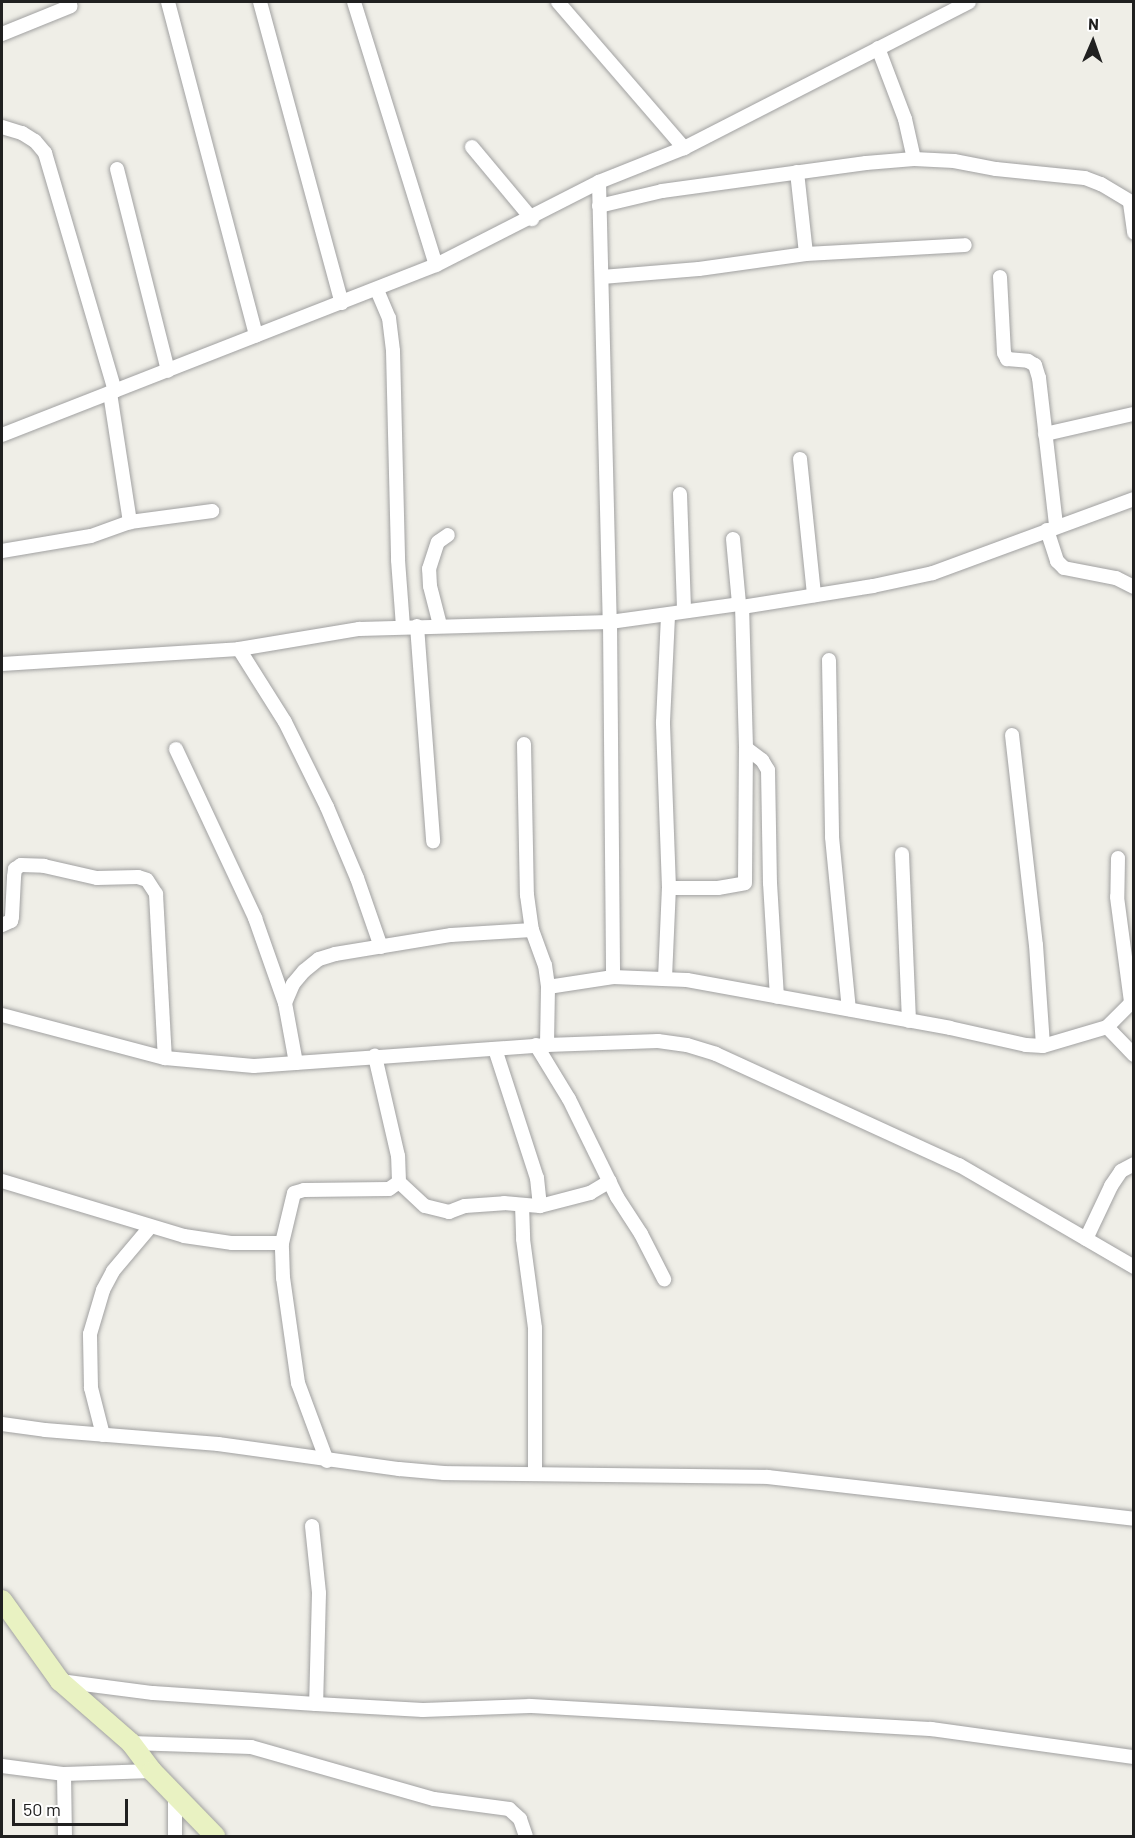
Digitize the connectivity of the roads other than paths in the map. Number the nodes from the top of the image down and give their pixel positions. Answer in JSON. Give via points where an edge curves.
{"nodes":[{"id":1,"x":168,"y":2,"type":"edge"},
{"id":2,"x":260,"y":2,"type":"edge"},
{"id":3,"x":354,"y":2,"type":"edge"},
{"id":4,"x":558,"y":2,"type":"edge"},
{"id":5,"x":969,"y":2,"type":"edge"},
{"id":6,"x":71,"y":6,"type":"dead end"},
{"id":7,"x":2,"y":34,"type":"edge"},
{"id":8,"x":878,"y":48,"type":"junction"},
{"id":9,"x":2,"y":127,"type":"edge"},
{"id":10,"x":472,"y":147,"type":"dead end"},
{"id":11,"x":684,"y":148,"type":"junction"},
{"id":12,"x":914,"y":159,"type":"junction"},
{"id":13,"x":117,"y":169,"type":"dead end"},
{"id":14,"x":797,"y":172,"type":"junction"},
{"id":15,"x":600,"y":182,"type":"junction"},
{"id":16,"x":1132,"y":204,"type":"edge"},
{"id":17,"x":599,"y":206,"type":"junction"},
{"id":18,"x":532,"y":219,"type":"junction"},
{"id":19,"x":1134,"y":233,"type":"edge"},
{"id":20,"x":965,"y":245,"type":"dead end"},
{"id":21,"x":806,"y":254,"type":"junction"},
{"id":22,"x":436,"y":265,"type":"junction"},
{"id":23,"x":602,"y":277,"type":"junction"},
{"id":24,"x":1000,"y":277,"type":"dead end"},
{"id":25,"x":377,"y":290,"type":"junction"},
{"id":26,"x":342,"y":303,"type":"junction"},
{"id":27,"x":256,"y":336,"type":"junction"},
{"id":28,"x":168,"y":371,"type":"junction"},
{"id":29,"x":113,"y":392,"type":"junction"},
{"id":30,"x":1133,"y":414,"type":"edge"},
{"id":31,"x":1045,"y":434,"type":"junction"},
{"id":32,"x":2,"y":435,"type":"edge"},
{"id":33,"x":800,"y":459,"type":"dead end"},
{"id":34,"x":680,"y":494,"type":"dead end"},
{"id":35,"x":1134,"y":499,"type":"edge"},
{"id":36,"x":212,"y":511,"type":"dead end"},
{"id":37,"x":130,"y":522,"type":"junction"},
{"id":38,"x":1052,"y":528,"type":"junction"},
{"id":39,"x":448,"y":536,"type":"dead end"},
{"id":40,"x":733,"y":538,"type":"dead end"},
{"id":41,"x":2,"y":552,"type":"edge"},
{"id":42,"x":1134,"y":587,"type":"edge"},
{"id":43,"x":814,"y":595,"type":"junction"},
{"id":44,"x":741,"y":605,"type":"junction"},
{"id":45,"x":684,"y":611,"type":"junction"},
{"id":46,"x":668,"y":615,"type":"junction"},
{"id":47,"x":610,"y":622,"type":"junction"},
{"id":48,"x":440,"y":625,"type":"junction"},
{"id":49,"x":410,"y":627,"type":"junction"},
{"id":50,"x":239,"y":649,"type":"junction"},
{"id":51,"x":828,"y":660,"type":"dead end"},
{"id":52,"x":2,"y":664,"type":"edge"},
{"id":53,"x":1011,"y":735,"type":"dead end"},
{"id":54,"x":524,"y":744,"type":"dead end"},
{"id":55,"x":746,"y":748,"type":"junction"},
{"id":56,"x":176,"y":749,"type":"dead end"},
{"id":57,"x":433,"y":841,"type":"dead end"},
{"id":58,"x":902,"y":854,"type":"dead end"},
{"id":59,"x":1118,"y":858,"type":"dead end"},
{"id":60,"x":669,"y":888,"type":"junction"},
{"id":61,"x":2,"y":925,"type":"edge"},
{"id":62,"x":532,"y":930,"type":"junction"},
{"id":63,"x":381,"y":946,"type":"junction"},
{"id":64,"x":613,"y":977,"type":"junction"},
{"id":65,"x":665,"y":978,"type":"junction"},
{"id":66,"x":548,"y":987,"type":"junction"},
{"id":67,"x":777,"y":997,"type":"junction"},
{"id":68,"x":1132,"y":1001,"type":"edge"},
{"id":69,"x":285,"y":1003,"type":"junction"},
{"id":70,"x":849,"y":1009,"type":"junction"},
{"id":71,"x":2,"y":1016,"type":"edge"},
{"id":72,"x":909,"y":1021,"type":"junction"},
{"id":73,"x":1107,"y":1027,"type":"junction"},
{"id":74,"x":542,"y":1045,"type":"junction"},
{"id":75,"x":1043,"y":1046,"type":"junction"},
{"id":76,"x":495,"y":1049,"type":"junction"},
{"id":77,"x":1134,"y":1055,"type":"edge"},
{"id":78,"x":375,"y":1056,"type":"junction"},
{"id":79,"x":165,"y":1058,"type":"junction"},
{"id":80,"x":296,"y":1063,"type":"junction"},
{"id":81,"x":1134,"y":1164,"type":"edge"},
{"id":82,"x":2,"y":1181,"type":"edge"},
{"id":83,"x":610,"y":1181,"type":"junction"},
{"id":84,"x":399,"y":1182,"type":"junction"},
{"id":85,"x":522,"y":1205,"type":"junction"},
{"id":86,"x":540,"y":1206,"type":"junction"},
{"id":87,"x":150,"y":1227,"type":"junction"},
{"id":88,"x":1086,"y":1239,"type":"junction"},
{"id":89,"x":282,"y":1243,"type":"junction"},
{"id":90,"x":1134,"y":1267,"type":"edge"},
{"id":91,"x":664,"y":1279,"type":"dead end"},
{"id":92,"x":2,"y":1424,"type":"edge"},
{"id":93,"x":103,"y":1435,"type":"junction"},
{"id":94,"x":327,"y":1461,"type":"junction"},
{"id":95,"x":535,"y":1472,"type":"junction"},
{"id":96,"x":1134,"y":1519,"type":"edge"},
{"id":97,"x":312,"y":1526,"type":"dead end"},
{"id":98,"x":2,"y":1600,"type":"edge"},
{"id":99,"x":60,"y":1681,"type":"junction"},
{"id":100,"x":315,"y":1704,"type":"junction"},
{"id":101,"x":131,"y":1743,"type":"junction"},
{"id":102,"x":1134,"y":1757,"type":"edge"},
{"id":103,"x":2,"y":1766,"type":"edge"},
{"id":104,"x":152,"y":1772,"type":"junction"},
{"id":105,"x":64,"y":1774,"type":"junction"},
{"id":106,"x":175,"y":1796,"type":"junction"},
{"id":107,"x":66,"y":1836,"type":"edge"},
{"id":108,"x":175,"y":1836,"type":"edge"},
{"id":109,"x":215,"y":1836,"type":"edge"},
{"id":110,"x":526,"y":1836,"type":"edge"}],
"edges":[{"from":1,"to":27,"type":"street"},
{"from":2,"to":26,"type":"street"},
{"from":3,"to":22,"type":"street"},
{"from":4,"to":11,"type":"street"},
{"from":5,"to":8,"type":"street"},
{"from":6,"to":7,"type":"street"},
{"from":8,"to":11,"type":"street"},
{"from":8,"to":12,"type":"street","via":[[905,119]]},
{"from":9,"to":29,"type":"street","via":[[22,132],[45,153]]},
{"from":10,"to":18,"type":"street"},
{"from":11,"to":15,"type":"street"},
{"from":12,"to":14,"type":"street"},
{"from":12,"to":16,"type":"street","via":[[1085,178]]},
{"from":13,"to":28,"type":"street"},
{"from":14,"to":17,"type":"street","via":[[662,191]]},
{"from":14,"to":21,"type":"street"},
{"from":15,"to":17,"type":"street"},
{"from":15,"to":18,"type":"street"},
{"from":16,"to":19,"type":"street"},
{"from":17,"to":23,"type":"street"},
{"from":18,"to":22,"type":"street"},
{"from":20,"to":21,"type":"street"},
{"from":21,"to":23,"type":"street"},
{"from":22,"to":25,"type":"street"},
{"from":23,"to":47,"type":"street"},
{"from":24,"to":31,"type":"street","via":[[1004,353],[1007,358],[1035,365]]},
{"from":25,"to":26,"type":"street"},
{"from":25,"to":49,"type":"street","via":[[389,318],[393,351],[398,560]]},
{"from":26,"to":27,"type":"street"},
{"from":27,"to":28,"type":"street"},
{"from":28,"to":29,"type":"street"},
{"from":29,"to":32,"type":"street"},
{"from":29,"to":37,"type":"street"},
{"from":30,"to":31,"type":"street"},
{"from":31,"to":38,"type":"street"},
{"from":33,"to":43,"type":"street"},
{"from":34,"to":45,"type":"street"},
{"from":35,"to":38,"type":"street"},
{"from":36,"to":37,"type":"street"},
{"from":37,"to":41,"type":"street","via":[[91,536]]},
{"from":38,"to":42,"type":"street","via":[[1057,561],[1064,568],[1116,578]]},
{"from":38,"to":43,"type":"street","via":[[933,573]]},
{"from":39,"to":48,"type":"street","via":[[438,542],[429,569]]},
{"from":40,"to":44,"type":"street"},
{"from":43,"to":44,"type":"street"},
{"from":44,"to":45,"type":"street"},
{"from":44,"to":55,"type":"street"},
{"from":45,"to":46,"type":"street"},
{"from":46,"to":47,"type":"street"},
{"from":46,"to":60,"type":"street","via":[[663,722]]},
{"from":47,"to":48,"type":"street"},
{"from":47,"to":64,"type":"street"},
{"from":48,"to":49,"type":"street"},
{"from":49,"to":50,"type":"street","via":[[359,629]]},
{"from":49,"to":57,"type":"street"},
{"from":50,"to":52,"type":"street"},
{"from":50,"to":63,"type":"street","via":[[285,722],[327,807]]},
{"from":51,"to":70,"type":"street","via":[[832,837]]},
{"from":53,"to":75,"type":"street"},
{"from":54,"to":62,"type":"street","via":[[527,895]]},
{"from":55,"to":60,"type":"street","via":[[745,883],[718,888]]},
{"from":55,"to":67,"type":"street","via":[[768,770]]},
{"from":56,"to":69,"type":"street","via":[[255,918]]},
{"from":58,"to":72,"type":"street"},
{"from":59,"to":68,"type":"street","via":[[1117,897]]},
{"from":60,"to":65,"type":"street"},
{"from":61,"to":79,"type":"street","via":[[11,921],[15,869],[21,865],[97,878],[147,880],[156,894]]},
{"from":62,"to":63,"type":"street","via":[[451,935]]},
{"from":62,"to":66,"type":"street","via":[[545,965]]},
{"from":63,"to":69,"type":"street","via":[[319,959],[293,984]]},
{"from":64,"to":65,"type":"street"},
{"from":64,"to":66,"type":"street"},
{"from":65,"to":67,"type":"street"},
{"from":66,"to":74,"type":"street"},
{"from":67,"to":70,"type":"street"},
{"from":68,"to":73,"type":"street"},
{"from":69,"to":80,"type":"street"},
{"from":70,"to":72,"type":"street"},
{"from":71,"to":79,"type":"street"},
{"from":72,"to":75,"type":"street","via":[[1026,1046]]},
{"from":73,"to":75,"type":"street"},
{"from":73,"to":77,"type":"street"},
{"from":74,"to":76,"type":"street"},
{"from":74,"to":83,"type":"street"},
{"from":74,"to":88,"type":"street","via":[[658,1041],[716,1054],[959,1165]]},
{"from":76,"to":78,"type":"street"},
{"from":76,"to":86,"type":"street","via":[[537,1178]]},
{"from":78,"to":80,"type":"street"},
{"from":78,"to":84,"type":"street","via":[[398,1156]]},
{"from":79,"to":80,"type":"street","via":[[254,1066]]},
{"from":81,"to":88,"type":"street","via":[[1121,1171],[1111,1186]]},
{"from":82,"to":87,"type":"street"},
{"from":83,"to":86,"type":"street","via":[[590,1193]]},
{"from":83,"to":91,"type":"street"},
{"from":84,"to":85,"type":"street","via":[[425,1206],[438,1211],[465,1206]]},
{"from":84,"to":89,"type":"street","via":[[389,1189],[294,1193]]},
{"from":85,"to":86,"type":"street"},
{"from":85,"to":95,"type":"street","via":[[535,1328]]},
{"from":87,"to":89,"type":"street","via":[[232,1243]]},
{"from":87,"to":93,"type":"street","via":[[113,1271],[90,1334],[91,1388]]},
{"from":88,"to":90,"type":"street"},
{"from":89,"to":94,"type":"street","via":[[298,1383]]},
{"from":92,"to":93,"type":"street"},
{"from":93,"to":94,"type":"street","via":[[218,1444]]},
{"from":94,"to":95,"type":"street","via":[[444,1473]]},
{"from":95,"to":96,"type":"street","via":[[768,1477]]},
{"from":97,"to":100,"type":"street","via":[[319,1593]]},
{"from":98,"to":99,"type":"street"},
{"from":99,"to":100,"type":"street"},
{"from":99,"to":101,"type":"street"},
{"from":100,"to":102,"type":"street","via":[[423,1710],[530,1706],[931,1729]]},
{"from":101,"to":104,"type":"street"},
{"from":101,"to":110,"type":"street","via":[[251,1747],[434,1799],[509,1809],[520,1819]]},
{"from":103,"to":105,"type":"street"},
{"from":104,"to":105,"type":"street"},
{"from":104,"to":106,"type":"street"},
{"from":105,"to":107,"type":"street"},
{"from":106,"to":108,"type":"street"},
{"from":106,"to":109,"type":"street"}]}
